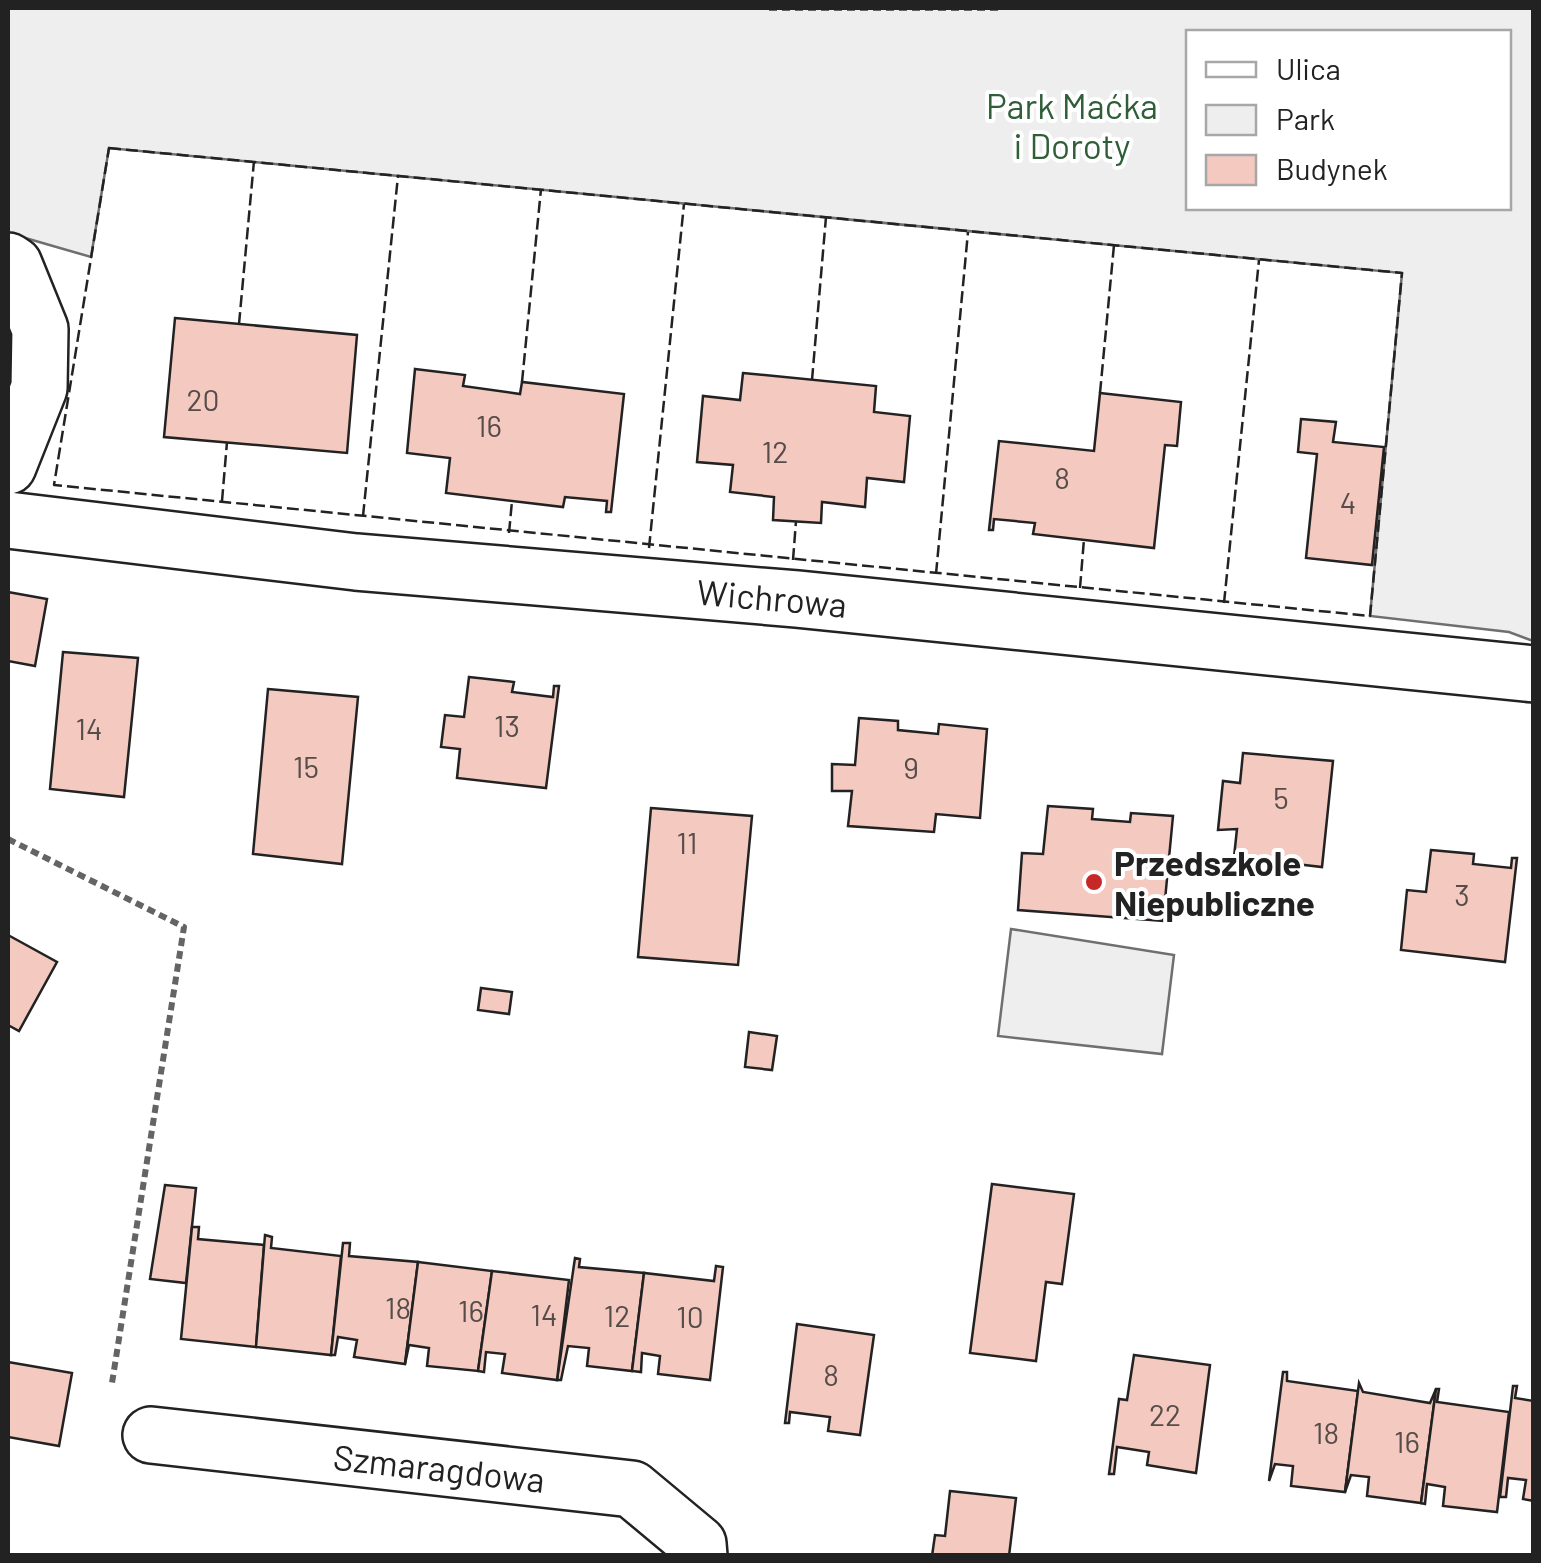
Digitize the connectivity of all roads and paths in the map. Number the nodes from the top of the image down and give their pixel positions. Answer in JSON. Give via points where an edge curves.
{"nodes":[{"id":1,"x":769,"y":8,"type":"edge"},
{"id":2,"x":1000,"y":8,"type":"edge"},
{"id":3,"x":8,"y":261,"type":"edge"},
{"id":4,"x":8,"y":466,"type":"edge"},
{"id":5,"x":8,"y":520,"type":"edge"},
{"id":6,"x":1534,"y":674,"type":"edge"},
{"id":7,"x":8,"y":839,"type":"edge"},
{"id":8,"x":151,"y":1434,"type":"joint"},
{"id":9,"x":699,"y":1556,"type":"edge"}],
"edges":[{"from":1,"to":2,"type":"path"},
{"from":3,"to":4,"type":"street","via":[[40,329],[39,388]]},
{"from":5,"to":6,"type":"street","name":"Wichrowa","via":[[356,562]]},
{"from":7,"to":8,"type":"path","via":[[184,927],[105,1428]]},
{"from":8,"to":9,"type":"street","name":"Szmaragdowa","via":[[632,1490],[698,1544]]}]}
